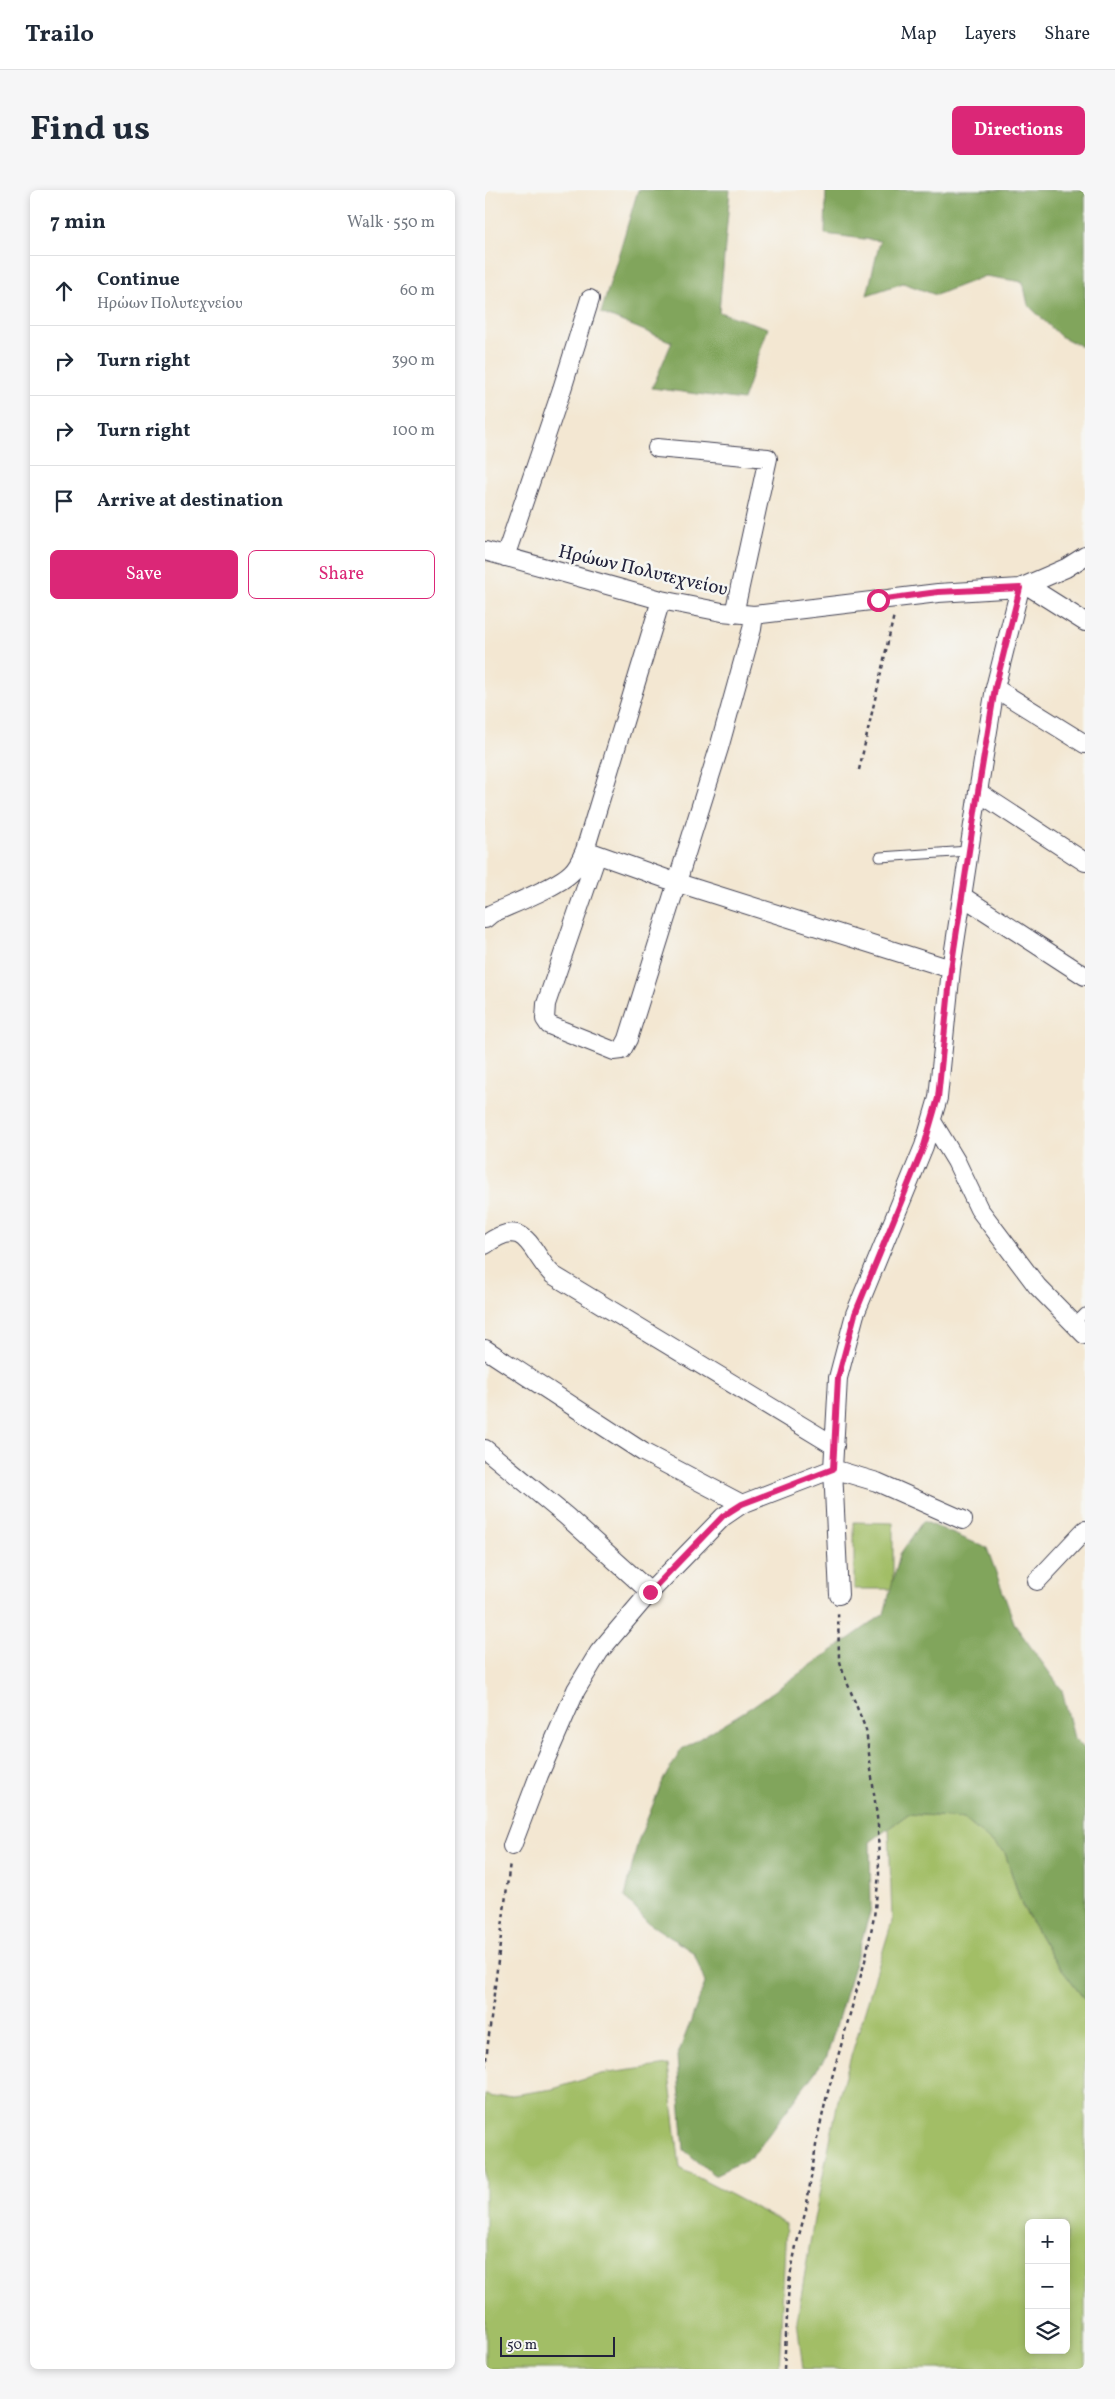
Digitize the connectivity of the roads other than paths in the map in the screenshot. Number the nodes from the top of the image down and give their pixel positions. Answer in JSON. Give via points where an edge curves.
{"nodes":[{"id":1,"x":591,"y":299,"type":"dead end"},
{"id":2,"x":657,"y":448,"type":"dead end"},
{"id":3,"x":485,"y":551,"type":"edge"},
{"id":4,"x":1085,"y":556,"type":"edge"},
{"id":5,"x":505,"y":557,"type":"junction"},
{"id":6,"x":1024,"y":587,"type":"junction"},
{"id":7,"x":661,"y":600,"type":"junction"},
{"id":8,"x":734,"y":614,"type":"junction"},
{"id":9,"x":754,"y":615,"type":"junction"},
{"id":10,"x":1085,"y":622,"type":"edge"},
{"id":11,"x":995,"y":688,"type":"junction"},
{"id":12,"x":1085,"y":744,"type":"edge"},
{"id":13,"x":978,"y":792,"type":"junction"},
{"id":14,"x":969,"y":851,"type":"junction"},
{"id":15,"x":591,"y":852,"type":"junction"},
{"id":16,"x":880,"y":857,"type":"dead end"},
{"id":17,"x":1085,"y":862,"type":"edge"},
{"id":18,"x":675,"y":882,"type":"junction"},
{"id":19,"x":962,"y":896,"type":"junction"},
{"id":20,"x":485,"y":919,"type":"edge"},
{"id":21,"x":951,"y":969,"type":"junction"},
{"id":22,"x":1085,"y":976,"type":"edge"},
{"id":23,"x":933,"y":1122,"type":"junction"},
{"id":24,"x":485,"y":1245,"type":"edge"},
{"id":25,"x":1082,"y":1324,"type":"edge"},
{"id":26,"x":485,"y":1349,"type":"edge"},
{"id":27,"x":835,"y":1446,"type":"junction"},
{"id":28,"x":485,"y":1449,"type":"edge"},
{"id":29,"x":833,"y":1469,"type":"junction"},
{"id":30,"x":742,"y":1504,"type":"junction"},
{"id":31,"x":963,"y":1520,"type":"dead end"},
{"id":32,"x":1085,"y":1530,"type":"edge"},
{"id":33,"x":1037,"y":1582,"type":"dead end"},
{"id":34,"x":650,"y":1592,"type":"junction"},
{"id":35,"x":839,"y":1595,"type":"road end"},
{"id":36,"x":512,"y":1846,"type":"road end"}],
"edges":[{"from":1,"to":5,"type":"street"},
{"from":2,"to":8,"type":"street","via":[[768,458]]},
{"from":3,"to":5,"type":"street","name":"Ηρώων Πολυτεχνείου"},
{"from":4,"to":6,"type":"street","name":"Ηρώων Πολυτεχνείου"},
{"from":5,"to":7,"type":"street","name":"Ηρώων Πολυτεχνείου"},
{"from":6,"to":9,"type":"street","name":"Ηρώων Πολυτεχνείου","via":[[938,592]]},
{"from":6,"to":10,"type":"street"},
{"from":6,"to":11,"type":"street"},
{"from":7,"to":8,"type":"street","name":"Ηρώων Πολυτεχνείου"},
{"from":7,"to":15,"type":"street"},
{"from":8,"to":9,"type":"street","name":"Ηρώων Πολυτεχνείου"},
{"from":9,"to":18,"type":"street","via":[[753,629],[719,748]]},
{"from":11,"to":12,"type":"street"},
{"from":11,"to":13,"type":"street"},
{"from":13,"to":14,"type":"street"},
{"from":13,"to":17,"type":"street"},
{"from":14,"to":16,"type":"lane"},
{"from":14,"to":19,"type":"street"},
{"from":15,"to":18,"type":"street"},
{"from":15,"to":18,"type":"street","via":[[546,1004],[545,1019],[549,1025],[614,1050],[622,1050],[628,1038]]},
{"from":15,"to":20,"type":"street","via":[[570,874]]},
{"from":18,"to":21,"type":"street"},
{"from":19,"to":21,"type":"street"},
{"from":19,"to":22,"type":"street"},
{"from":21,"to":23,"type":"street"},
{"from":23,"to":25,"type":"street","via":[[979,1209],[1037,1286]]},
{"from":23,"to":27,"type":"street","via":[[855,1314],[838,1378]]},
{"from":24,"to":27,"type":"street","via":[[509,1234],[521,1235],[532,1244],[544,1267],[553,1275]]},
{"from":26,"to":30,"type":"street","via":[[643,1452]]},
{"from":27,"to":29,"type":"street"},
{"from":28,"to":34,"type":"street"},
{"from":29,"to":30,"type":"street"},
{"from":29,"to":31,"type":"street","via":[[877,1482]]},
{"from":29,"to":35,"type":"street"},
{"from":30,"to":34,"type":"street","via":[[723,1516]]},
{"from":32,"to":33,"type":"street"},
{"from":34,"to":36,"type":"street","via":[[599,1652],[576,1690]]}]}
